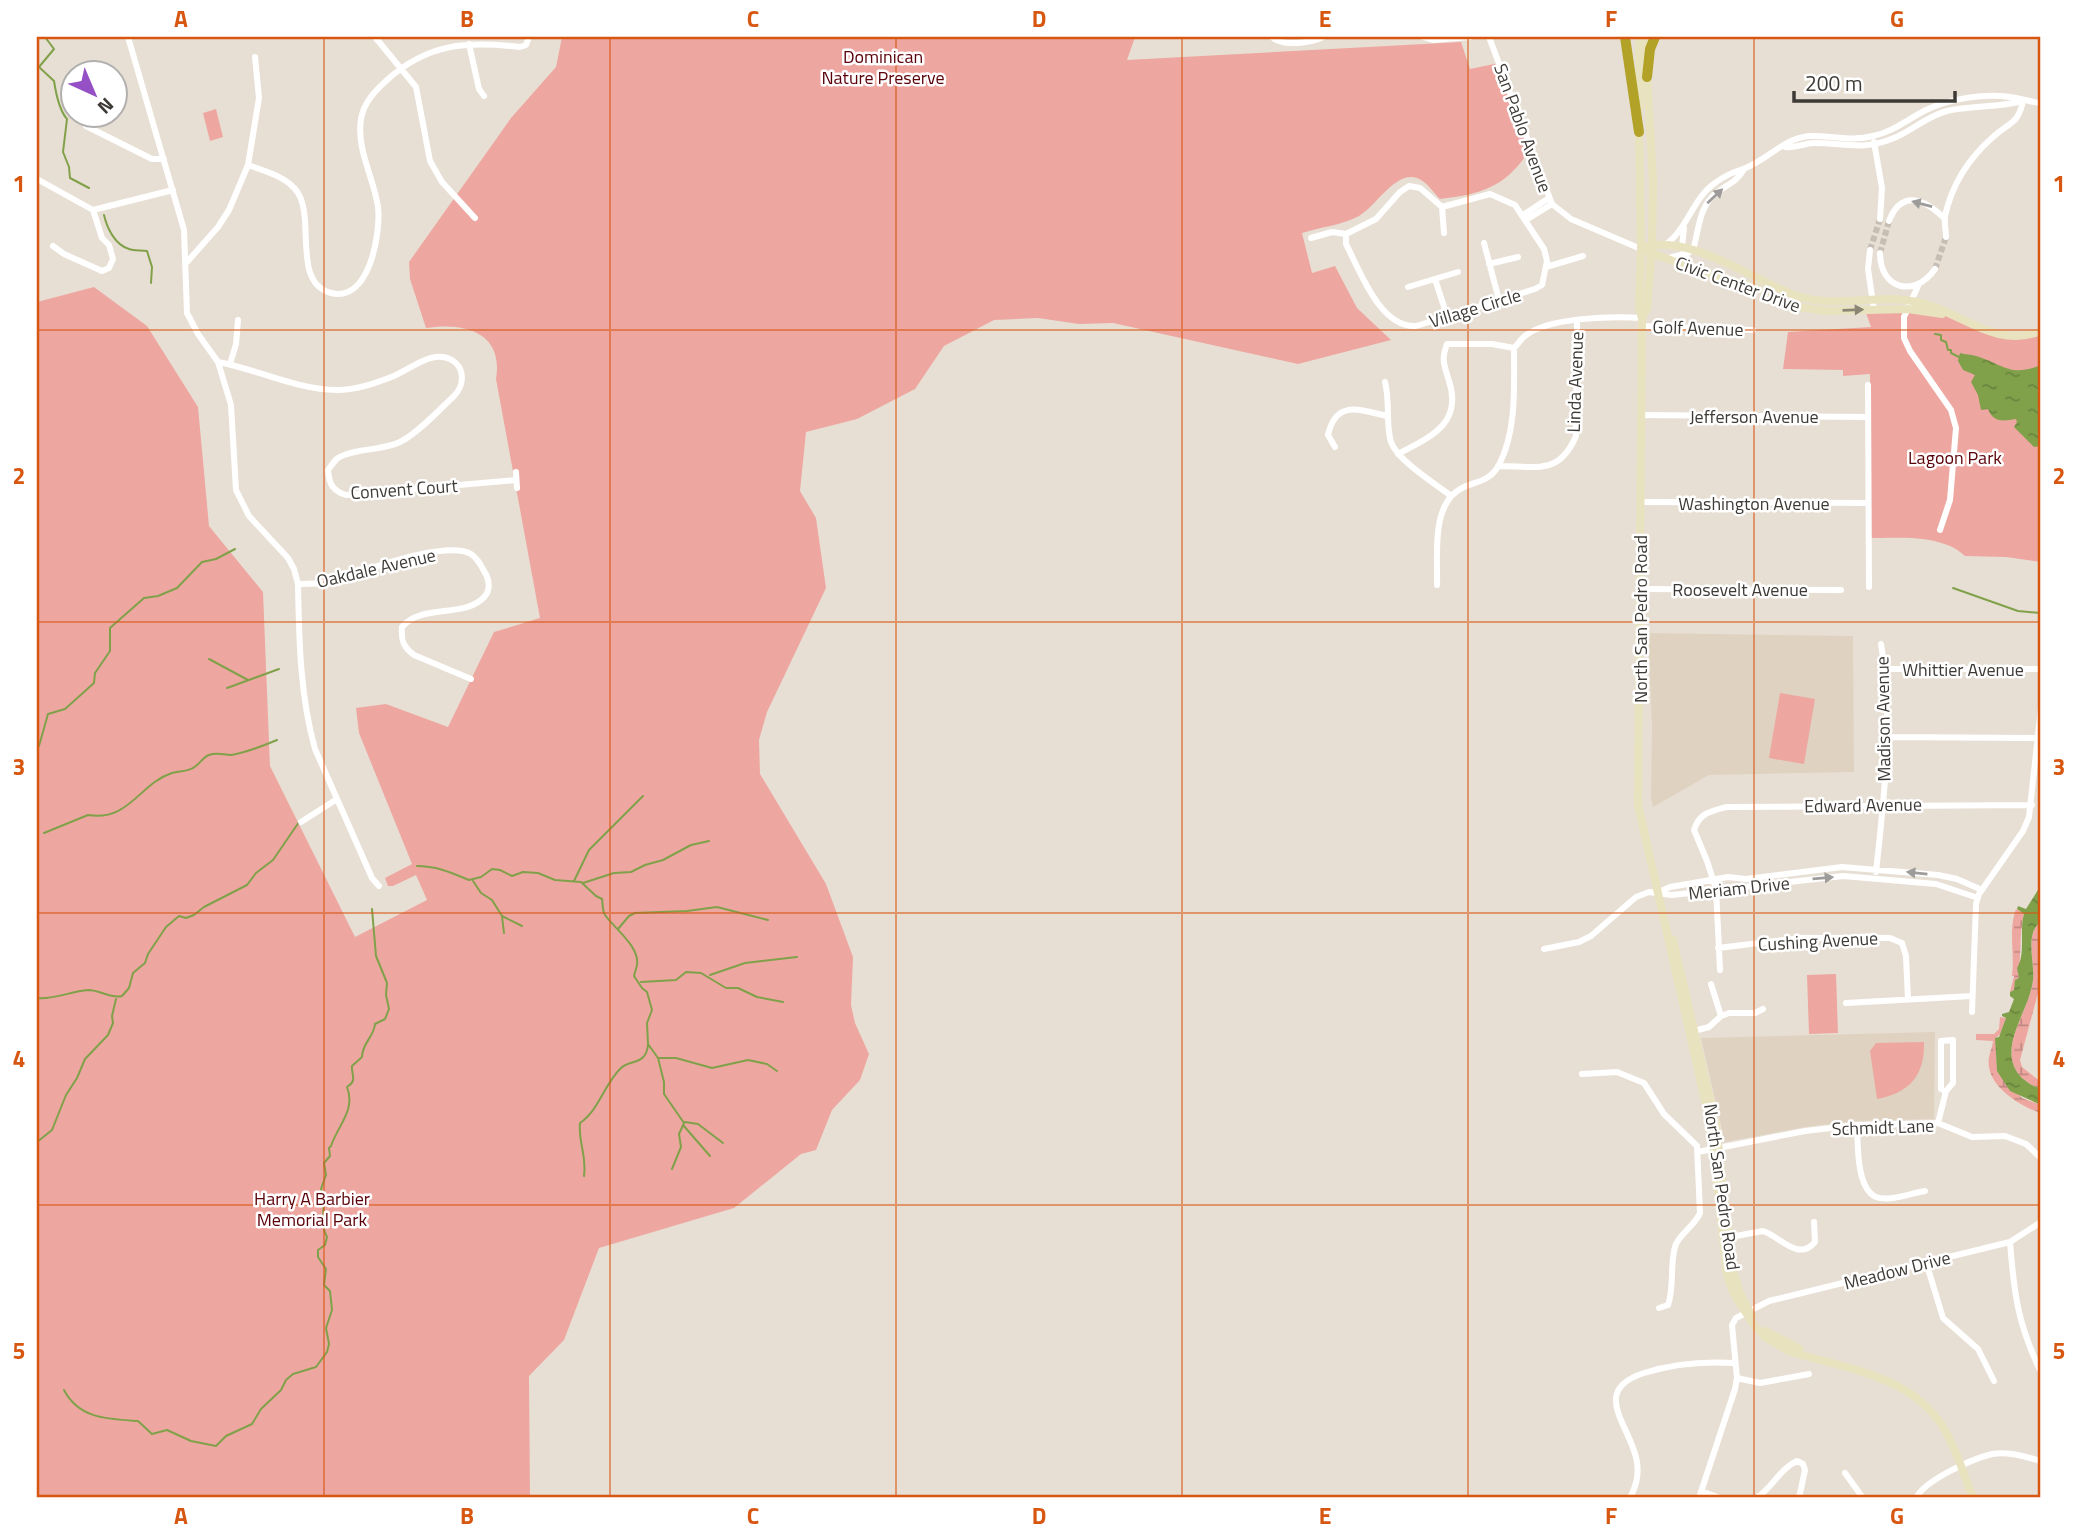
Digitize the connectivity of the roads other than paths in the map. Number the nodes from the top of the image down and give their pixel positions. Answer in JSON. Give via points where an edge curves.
{"nodes":[{"id":1,"x":128,"y":37,"type":"edge"},
{"id":2,"x":375,"y":37,"type":"edge"},
{"id":3,"x":529,"y":37,"type":"edge"},
{"id":4,"x":1272,"y":37,"type":"edge"},
{"id":5,"x":1323,"y":37,"type":"edge"},
{"id":6,"x":1423,"y":37,"type":"edge"},
{"id":7,"x":1470,"y":37,"type":"edge"},
{"id":8,"x":1489,"y":37,"type":"edge"},
{"id":9,"x":1625,"y":37,"type":"edge"},
{"id":10,"x":1639,"y":37,"type":"edge"},
{"id":11,"x":1645,"y":37,"type":"edge"},
{"id":12,"x":1655,"y":37,"type":"edge"},
{"id":13,"x":469,"y":44,"type":"junction"},
{"id":14,"x":255,"y":57,"type":"dead end"},
{"id":15,"x":401,"y":67,"type":"junction"},
{"id":16,"x":1647,"y":77,"type":"junction"},
{"id":17,"x":484,"y":96,"type":"dead end"},
{"id":18,"x":2023,"y":101,"type":"junction"},
{"id":19,"x":2041,"y":103,"type":"edge"},
{"id":20,"x":92,"y":130,"type":"edge"},
{"id":21,"x":1639,"y":132,"type":"junction"},
{"id":22,"x":1874,"y":140,"type":"junction"},
{"id":23,"x":164,"y":159,"type":"junction"},
{"id":24,"x":248,"y":165,"type":"junction"},
{"id":25,"x":1744,"y":169,"type":"junction"},
{"id":26,"x":37,"y":179,"type":"edge"},
{"id":27,"x":173,"y":190,"type":"junction"},
{"id":28,"x":1882,"y":196,"type":"junction"},
{"id":29,"x":1550,"y":201,"type":"junction"},
{"id":30,"x":1442,"y":207,"type":"junction"},
{"id":31,"x":1896,"y":208,"type":"junction"},
{"id":32,"x":93,"y":210,"type":"junction"},
{"id":33,"x":1524,"y":217,"type":"junction"},
{"id":34,"x":475,"y":218,"type":"dead end"},
{"id":35,"x":1880,"y":219,"type":"tunnel mouth"},
{"id":36,"x":1945,"y":219,"type":"junction"},
{"id":37,"x":1889,"y":221,"type":"tunnel mouth"},
{"id":38,"x":1684,"y":226,"type":"junction"},
{"id":39,"x":1444,"y":233,"type":"dead end"},
{"id":40,"x":1346,"y":234,"type":"junction"},
{"id":41,"x":1946,"y":237,"type":"tunnel mouth"},
{"id":42,"x":1311,"y":239,"type":"dead end"},
{"id":43,"x":1483,"y":243,"type":"dead end"},
{"id":44,"x":1652,"y":244,"type":"junction"},
{"id":45,"x":1665,"y":245,"type":"junction"},
{"id":46,"x":53,"y":246,"type":"dead end"},
{"id":47,"x":1641,"y":249,"type":"junction"},
{"id":48,"x":1687,"y":250,"type":"junction"},
{"id":49,"x":1870,"y":250,"type":"tunnel mouth"},
{"id":50,"x":1880,"y":253,"type":"tunnel mouth"},
{"id":51,"x":1652,"y":254,"type":"junction"},
{"id":52,"x":1583,"y":256,"type":"dead end"},
{"id":53,"x":1518,"y":257,"type":"dead end"},
{"id":54,"x":1667,"y":259,"type":"junction"},
{"id":55,"x":187,"y":261,"type":"junction"},
{"id":56,"x":1489,"y":264,"type":"junction"},
{"id":57,"x":1546,"y":267,"type":"junction"},
{"id":58,"x":1692,"y":268,"type":"junction"},
{"id":59,"x":1935,"y":269,"type":"tunnel mouth"},
{"id":60,"x":1458,"y":272,"type":"dead end"},
{"id":61,"x":1436,"y":279,"type":"junction"},
{"id":62,"x":1918,"y":286,"type":"junction"},
{"id":63,"x":1408,"y":288,"type":"dead end"},
{"id":64,"x":1499,"y":300,"type":"junction"},
{"id":65,"x":1873,"y":300,"type":"junction"},
{"id":66,"x":1913,"y":301,"type":"junction"},
{"id":67,"x":1908,"y":309,"type":"junction"},
{"id":68,"x":1874,"y":310,"type":"junction"},
{"id":69,"x":1952,"y":315,"type":"junction"},
{"id":70,"x":1447,"y":316,"type":"junction"},
{"id":71,"x":237,"y":320,"type":"dead end"},
{"id":72,"x":1577,"y":320,"type":"junction"},
{"id":73,"x":1642,"y":322,"type":"junction"},
{"id":74,"x":1753,"y":330,"type":"dead end"},
{"id":75,"x":2041,"y":331,"type":"edge"},
{"id":76,"x":1514,"y":348,"type":"junction"},
{"id":77,"x":218,"y":362,"type":"junction"},
{"id":78,"x":230,"y":364,"type":"junction"},
{"id":79,"x":1385,"y":382,"type":"dead end"},
{"id":80,"x":1868,"y":385,"type":"dead end"},
{"id":81,"x":1641,"y":415,"type":"junction"},
{"id":82,"x":1387,"y":416,"type":"junction"},
{"id":83,"x":1868,"y":417,"type":"junction"},
{"id":84,"x":1335,"y":447,"type":"dead end"},
{"id":85,"x":1398,"y":454,"type":"junction"},
{"id":86,"x":1498,"y":466,"type":"junction"},
{"id":87,"x":517,"y":488,"type":"dead end"},
{"id":88,"x":1450,"y":495,"type":"junction"},
{"id":89,"x":1640,"y":502,"type":"junction"},
{"id":90,"x":1868,"y":503,"type":"junction"},
{"id":91,"x":1940,"y":530,"type":"dead end"},
{"id":92,"x":298,"y":584,"type":"junction"},
{"id":93,"x":1437,"y":585,"type":"dead end"},
{"id":94,"x":1869,"y":587,"type":"dead end"},
{"id":95,"x":1639,"y":589,"type":"junction"},
{"id":96,"x":1841,"y":590,"type":"dead end"},
{"id":97,"x":1881,"y":644,"type":"dead end"},
{"id":98,"x":1885,"y":669,"type":"junction"},
{"id":99,"x":2041,"y":669,"type":"edge"},
{"id":100,"x":471,"y":679,"type":"dead end"},
{"id":101,"x":2041,"y":708,"type":"edge"},
{"id":102,"x":1886,"y":737,"type":"junction"},
{"id":103,"x":2038,"y":737,"type":"junction"},
{"id":104,"x":337,"y":799,"type":"junction"},
{"id":105,"x":1884,"y":804,"type":"junction"},
{"id":106,"x":2032,"y":804,"type":"junction"},
{"id":107,"x":301,"y":822,"type":"dead end"},
{"id":108,"x":1877,"y":869,"type":"junction"},
{"id":109,"x":1876,"y":877,"type":"junction"},
{"id":110,"x":1712,"y":879,"type":"junction"},
{"id":111,"x":379,"y":886,"type":"dead end"},
{"id":112,"x":1716,"y":889,"type":"junction"},
{"id":113,"x":1982,"y":890,"type":"junction"},
{"id":114,"x":1659,"y":892,"type":"junction"},
{"id":115,"x":1978,"y":898,"type":"junction"},
{"id":116,"x":1718,"y":948,"type":"junction"},
{"id":117,"x":1544,"y":950,"type":"dead end"},
{"id":118,"x":1720,"y":970,"type":"dead end"},
{"id":119,"x":1711,"y":984,"type":"dead end"},
{"id":120,"x":1972,"y":996,"type":"junction"},
{"id":121,"x":1908,"y":999,"type":"junction"},
{"id":122,"x":1846,"y":1003,"type":"dead end"},
{"id":123,"x":1763,"y":1009,"type":"dead end"},
{"id":124,"x":1972,"y":1012,"type":"dead end"},
{"id":125,"x":1721,"y":1016,"type":"junction"},
{"id":126,"x":1691,"y":1031,"type":"junction"},
{"id":127,"x":1582,"y":1074,"type":"dead end"},
{"id":128,"x":1946,"y":1091,"type":"junction"},
{"id":129,"x":1938,"y":1123,"type":"junction"},
{"id":130,"x":1857,"y":1125,"type":"junction"},
{"id":131,"x":1717,"y":1149,"type":"junction"},
{"id":132,"x":1698,"y":1152,"type":"junction"},
{"id":133,"x":2041,"y":1161,"type":"edge"},
{"id":134,"x":1925,"y":1191,"type":"dead end"},
{"id":135,"x":1814,"y":1222,"type":"dead end"},
{"id":136,"x":2041,"y":1222,"type":"edge"},
{"id":137,"x":1726,"y":1238,"type":"junction"},
{"id":138,"x":2010,"y":1242,"type":"junction"},
{"id":139,"x":1926,"y":1262,"type":"junction"},
{"id":140,"x":1658,"y":1308,"type":"dead end"},
{"id":141,"x":1747,"y":1312,"type":"junction"},
{"id":142,"x":1735,"y":1363,"type":"junction"},
{"id":143,"x":2041,"y":1372,"type":"edge"},
{"id":144,"x":1809,"y":1374,"type":"dead end"},
{"id":145,"x":1737,"y":1378,"type":"junction"},
{"id":146,"x":1994,"y":1381,"type":"dead end"},
{"id":147,"x":2041,"y":1461,"type":"edge"},
{"id":148,"x":1963,"y":1466,"type":"junction"},
{"id":149,"x":1846,"y":1473,"type":"dead end"},
{"id":150,"x":1700,"y":1495,"type":"edge"},
{"id":151,"x":1630,"y":1498,"type":"edge"},
{"id":152,"x":1720,"y":1498,"type":"edge"},
{"id":153,"x":1756,"y":1498,"type":"edge"},
{"id":154,"x":1799,"y":1498,"type":"edge"},
{"id":155,"x":1863,"y":1498,"type":"edge"},
{"id":156,"x":1916,"y":1498,"type":"edge"},
{"id":157,"x":1973,"y":1498,"type":"edge"},
{"id":158,"x":1979,"y":1498,"type":"edge"}],
"edges":[{"from":1,"to":23,"type":"street"},
{"from":2,"to":15,"type":"street"},
{"from":3,"to":13,"type":"street","via":[[520,47]]},
{"from":4,"to":5,"type":"street","via":[[1282,43]]},
{"from":6,"to":7,"type":"street"},
{"from":8,"to":29,"type":"street","name":"San Pablo Avenue"},
{"from":9,"to":21,"type":"highway"},
{"from":10,"to":21,"type":"main road","name":"North San Pedro Road"},
{"from":11,"to":16,"type":"main road","name":"North San Pedro Road"},
{"from":12,"to":16,"type":"highway"},
{"from":13,"to":15,"type":"street","via":[[418,56]]},
{"from":13,"to":17,"type":"street"},
{"from":14,"to":24,"type":"street","via":[[259,98]]},
{"from":15,"to":24,"type":"street","via":[[372,93],[360,120],[360,139],[378,207],[378,229],[368,273],[355,288],[344,294],[331,293],[313,280],[298,193],[281,178]]},
{"from":15,"to":34,"type":"street","via":[[419,96],[430,161],[442,182]]},
{"from":16,"to":44,"type":"main road","name":"North San Pedro Road"},
{"from":18,"to":19,"type":"street"},
{"from":18,"to":22,"type":"street","via":[[1925,115],[1895,138]]},
{"from":18,"to":36,"type":"street","via":[[2017,119],[1972,158],[1953,189]]},
{"from":20,"to":23,"type":"street","via":[[152,159]]},
{"from":21,"to":47,"type":"main road","name":"North San Pedro Road"},
{"from":22,"to":25,"type":"street","via":[[1846,147],[1783,146]]},
{"from":22,"to":28,"type":"street"},
{"from":23,"to":27,"type":"street"},
{"from":24,"to":55,"type":"street","via":[[229,210]]},
{"from":25,"to":38,"type":"street","via":[[1709,187]]},
{"from":48,"to":25,"type":"street","one_way":true,"via":[[1708,202]]},
{"from":26,"to":32,"type":"street"},
{"from":27,"to":32,"type":"street"},
{"from":27,"to":55,"type":"street"},
{"from":28,"to":31,"type":"street"},
{"from":28,"to":35,"type":"street"},
{"from":29,"to":33,"type":"street"},
{"from":29,"to":47,"type":"street","name":"San Pablo Avenue","via":[[1568,217]]},
{"from":30,"to":33,"type":"street","via":[[1490,194],[1515,205]]},
{"from":30,"to":39,"type":"street"},
{"from":30,"to":40,"type":"street","via":[[1420,188],[1409,186],[1376,219]]},
{"from":36,"to":31,"type":"street","one_way":true,"via":[[1923,202],[1906,202]]},
{"from":31,"to":37,"type":"street"},
{"from":32,"to":46,"type":"street","via":[[113,259],[109,268],[102,271]]},
{"from":33,"to":57,"type":"street","via":[[1544,249]]},
{"from":36,"to":41,"type":"street"},
{"from":38,"to":45,"type":"street"},
{"from":38,"to":48,"type":"street"},
{"from":40,"to":42,"type":"street","via":[[1332,232]]},
{"from":40,"to":70,"type":"street","name":"Village Circle","via":[[1346,244],[1374,300],[1399,324],[1416,327]]},
{"from":43,"to":56,"type":"street"},
{"from":44,"to":45,"type":"main road","name":"Civic Center Drive"},
{"from":44,"to":47,"type":"main road","name":"Civic Center Drive"},
{"from":44,"to":51,"type":"main road","name":"North San Pedro Road"},
{"from":45,"to":48,"type":"main road","name":"Civic Center Drive"},
{"from":47,"to":51,"type":"main road","name":"Civic Center Drive"},
{"from":47,"to":73,"type":"main road","name":"North San Pedro Road"},
{"from":48,"to":54,"type":"street"},
{"from":48,"to":58,"type":"street"},
{"from":48,"to":65,"type":"main road","name":"Civic Center Drive","via":[[1708,254],[1802,298]]},
{"from":49,"to":65,"type":"street"},
{"from":50,"to":62,"type":"street","via":[[1881,267],[1891,281]]},
{"from":51,"to":54,"type":"main road","name":"Civic Center Drive"},
{"from":51,"to":73,"type":"main road","name":"North San Pedro Road"},
{"from":52,"to":57,"type":"street"},
{"from":53,"to":56,"type":"street"},
{"from":54,"to":58,"type":"main road","name":"Civic Center Drive"},
{"from":55,"to":77,"type":"street","via":[[187,313]]},
{"from":56,"to":64,"type":"street"},
{"from":57,"to":64,"type":"street","name":"Village Circle","via":[[1542,285]]},
{"from":58,"to":68,"type":"main road","name":"Civic Center Drive","one_way":true,"via":[[1748,284],[1805,309]]},
{"from":59,"to":62,"type":"street"},
{"from":60,"to":61,"type":"street"},
{"from":61,"to":63,"type":"street"},
{"from":61,"to":70,"type":"street"},
{"from":62,"to":66,"type":"street"},
{"from":64,"to":70,"type":"street","name":"Village Circle"},
{"from":65,"to":66,"type":"main road","name":"Civic Center Drive"},
{"from":65,"to":68,"type":"street"},
{"from":66,"to":67,"type":"street"},
{"from":66,"to":69,"type":"main road","name":"Civic Center Drive"},
{"from":67,"to":68,"type":"main road","name":"Civic Center Drive"},
{"from":67,"to":69,"type":"main road","name":"Civic Center Drive"},
{"from":67,"to":91,"type":"street","via":[[1903,319],[1907,345],[1956,425],[1950,500]]},
{"from":69,"to":75,"type":"main road","name":"Civic Center Drive","via":[[1998,335]]},
{"from":71,"to":78,"type":"street"},
{"from":72,"to":73,"type":"street","name":"Golf Avenue","via":[[1623,316]]},
{"from":72,"to":76,"type":"street","name":"Golf Avenue","via":[[1538,329]]},
{"from":72,"to":86,"type":"street","name":"Linda Avenue","via":[[1576,436],[1569,452],[1546,466]]},
{"from":73,"to":74,"type":"street","name":"Golf Avenue"},
{"from":73,"to":81,"type":"main road","name":"North San Pedro Road"},
{"from":76,"to":85,"type":"street","via":[[1447,344],[1442,358],[1452,392],[1451,411],[1439,431]]},
{"from":76,"to":86,"type":"street","via":[[1510,431]]},
{"from":77,"to":78,"type":"street","name":"Convent Court"},
{"from":77,"to":92,"type":"street","via":[[233,418],[238,498],[288,558]]},
{"from":78,"to":87,"type":"street","name":"Convent Court","via":[[338,390],[363,387],[435,357],[446,357],[462,371],[462,384],[455,395],[403,441],[339,457],[328,470],[331,486],[346,495],[516,476]]},
{"from":79,"to":82,"type":"street"},
{"from":80,"to":83,"type":"street"},
{"from":81,"to":83,"type":"street","name":"Jefferson Avenue"},
{"from":81,"to":89,"type":"main road","name":"North San Pedro Road"},
{"from":82,"to":84,"type":"street","via":[[1353,408],[1336,415],[1328,435]]},
{"from":82,"to":85,"type":"street","via":[[1390,442]]},
{"from":83,"to":90,"type":"street"},
{"from":85,"to":88,"type":"street"},
{"from":86,"to":88,"type":"street","via":[[1482,483]]},
{"from":88,"to":93,"type":"street","via":[[1439,519]]},
{"from":89,"to":90,"type":"street","name":"Washington Avenue"},
{"from":89,"to":95,"type":"main road","name":"North San Pedro Road"},
{"from":90,"to":94,"type":"street"},
{"from":92,"to":100,"type":"street","name":"Oakdale Avenue","via":[[329,582],[418,555],[470,554],[488,579],[484,597],[471,605],[414,617],[401,628],[401,637],[414,655]]},
{"from":92,"to":104,"type":"street","via":[[306,709],[315,749]]},
{"from":95,"to":96,"type":"street","name":"Roosevelt Avenue"},
{"from":95,"to":114,"type":"main road","name":"North San Pedro Road","via":[[1638,805]]},
{"from":97,"to":98,"type":"street","name":"Madison Avenue"},
{"from":98,"to":99,"type":"street","name":"Whittier Avenue"},
{"from":98,"to":102,"type":"street","name":"Madison Avenue"},
{"from":101,"to":103,"type":"street"},
{"from":102,"to":103,"type":"street"},
{"from":102,"to":105,"type":"street","name":"Madison Avenue"},
{"from":103,"to":106,"type":"street"},
{"from":104,"to":107,"type":"street"},
{"from":104,"to":111,"type":"street"},
{"from":105,"to":106,"type":"street","name":"Edward Avenue"},
{"from":105,"to":108,"type":"street","name":"Madison Avenue"},
{"from":105,"to":110,"type":"street","name":"Edward Avenue","via":[[1727,807],[1707,812],[1694,830]]},
{"from":106,"to":113,"type":"street","via":[[2023,831]]},
{"from":108,"to":109,"type":"street","name":"Madison Avenue"},
{"from":108,"to":110,"type":"street","name":"Meriam Drive","via":[[1826,867]]},
{"from":113,"to":108,"type":"street","name":"Meriam Drive","one_way":true,"via":[[1938,875]]},
{"from":112,"to":109,"type":"street","name":"Meriam Drive","one_way":true},
{"from":109,"to":115,"type":"street","name":"Meriam Drive","via":[[1936,884]]},
{"from":110,"to":112,"type":"street"},
{"from":110,"to":114,"type":"street","name":"Meriam Drive"},
{"from":112,"to":114,"type":"street","name":"Meriam Drive","via":[[1672,895]]},
{"from":112,"to":116,"type":"street"},
{"from":113,"to":115,"type":"street"},
{"from":114,"to":117,"type":"street","via":[[1636,897],[1580,942]]},
{"from":114,"to":126,"type":"main road","name":"North San Pedro Road"},
{"from":115,"to":120,"type":"street"},
{"from":116,"to":118,"type":"street"},
{"from":116,"to":121,"type":"street","name":"Cushing Avenue","via":[[1801,939],[1890,939],[1902,943],[1906,956]]},
{"from":119,"to":125,"type":"street"},
{"from":120,"to":121,"type":"street"},
{"from":120,"to":124,"type":"street"},
{"from":121,"to":122,"type":"street"},
{"from":123,"to":125,"type":"street"},
{"from":125,"to":126,"type":"street","via":[[1709,1027]]},
{"from":126,"to":131,"type":"main road","name":"North San Pedro Road"},
{"from":127,"to":132,"type":"street","via":[[1617,1072],[1644,1083]]},
{"from":128,"to":128,"type":"street","via":[[1953,1083],[1953,1040],[1941,1041],[1941,1088]]},
{"from":128,"to":129,"type":"street"},
{"from":129,"to":130,"type":"street","name":"Schmidt Lane"},
{"from":129,"to":133,"type":"street","name":"Schmidt Lane","via":[[1972,1138],[1996,1135],[2026,1144]]},
{"from":130,"to":131,"type":"street","name":"Schmidt Lane"},
{"from":130,"to":134,"type":"street","via":[[1859,1160],[1870,1193],[1885,1198]]},
{"from":131,"to":132,"type":"street","name":"Schmidt Lane"},
{"from":131,"to":137,"type":"main road","name":"North San Pedro Road"},
{"from":132,"to":140,"type":"street","via":[[1700,1213],[1678,1241],[1672,1294],[1668,1305]]},
{"from":135,"to":137,"type":"street","via":[[1815,1242],[1803,1250],[1767,1231]]},
{"from":136,"to":138,"type":"street","name":"Meadow Drive"},
{"from":137,"to":141,"type":"main road","name":"North San Pedro Road","via":[[1727,1276]]},
{"from":138,"to":139,"type":"street","name":"Meadow Drive"},
{"from":138,"to":143,"type":"street","via":[[2014,1292],[2025,1339]]},
{"from":139,"to":141,"type":"street","name":"Meadow Drive","via":[[1769,1301]]},
{"from":139,"to":146,"type":"street","via":[[1943,1318],[1978,1349]]},
{"from":141,"to":142,"type":"street","via":[[1732,1322]]},
{"from":141,"to":148,"type":"main road","name":"North San Pedro Road","via":[[1765,1338],[1788,1351],[1912,1393],[1934,1413]]},
{"from":142,"to":145,"type":"street"},
{"from":142,"to":151,"type":"street","via":[[1699,1361],[1664,1367],[1620,1385],[1618,1409],[1637,1459],[1638,1482]]},
{"from":144,"to":145,"type":"street","via":[[1760,1383]]},
{"from":145,"to":150,"type":"street"},
{"from":147,"to":148,"type":"street","via":[[2006,1454]]},
{"from":148,"to":156,"type":"street","via":[[1925,1486]]},
{"from":148,"to":157,"type":"main road","name":"North San Pedro Road"},
{"from":148,"to":158,"type":"main road","name":"North San Pedro Road"},
{"from":149,"to":155,"type":"street"},
{"from":150,"to":152,"type":"street"},
{"from":153,"to":154,"type":"street","via":[[1797,1461],[1805,1470]]}]}
